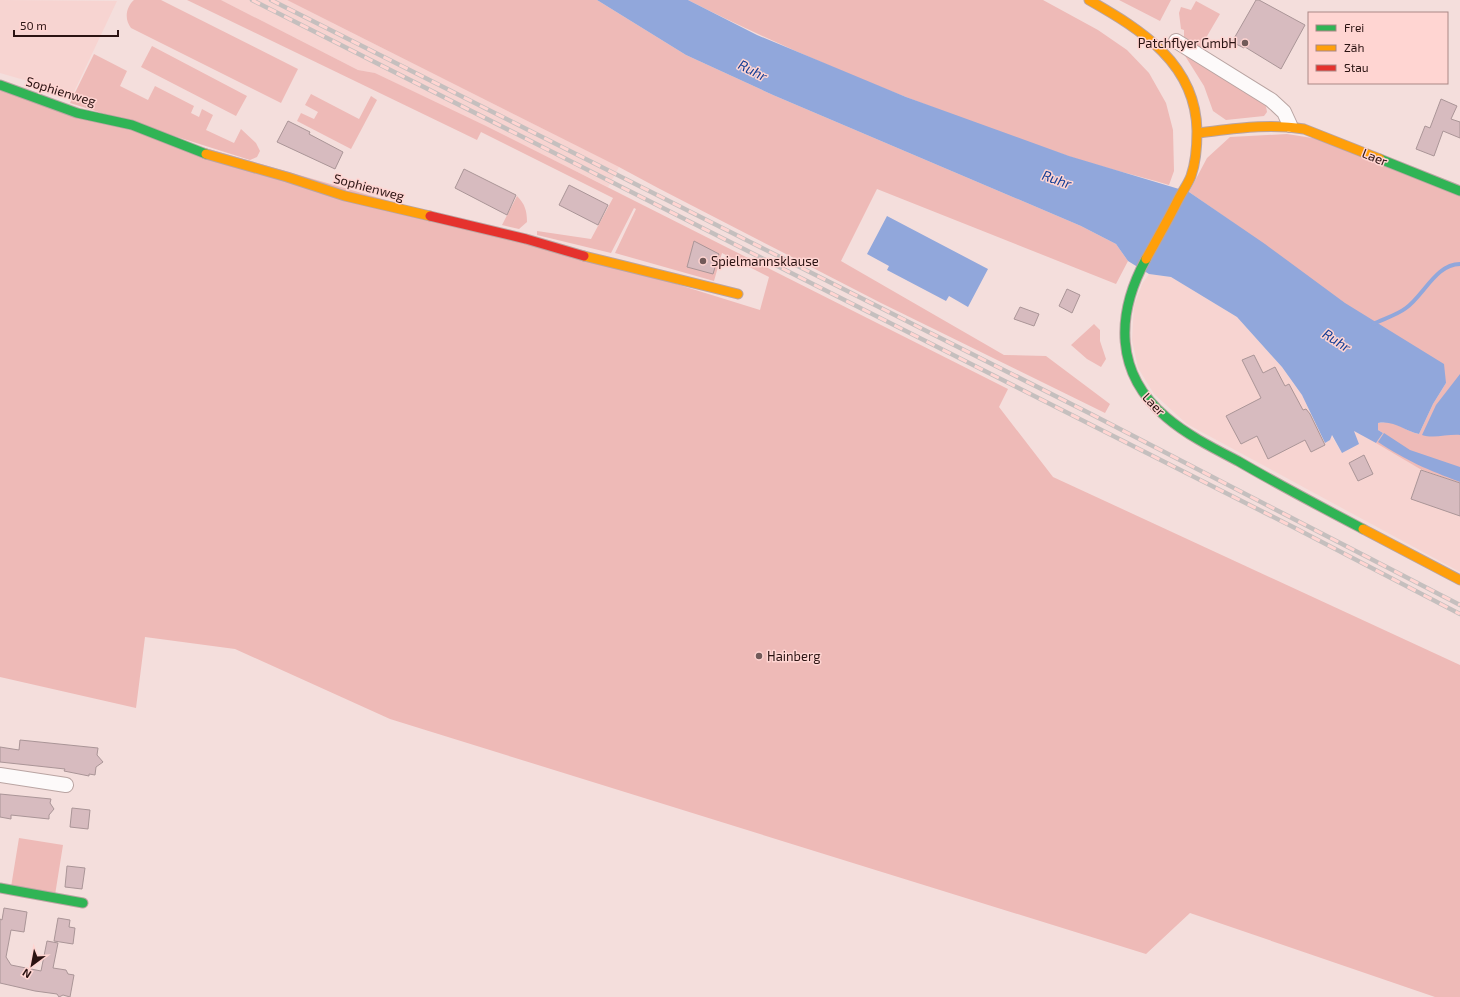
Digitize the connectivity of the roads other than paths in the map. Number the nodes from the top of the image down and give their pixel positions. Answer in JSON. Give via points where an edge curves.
{"nodes":[{"id":1,"x":1089,"y":0,"type":"edge"},
{"id":2,"x":1176,"y":41,"type":"dead end"},
{"id":3,"x":0,"y":85,"type":"edge"},
{"id":4,"x":1290,"y":125,"type":"junction"},
{"id":5,"x":1198,"y":133,"type":"junction"},
{"id":6,"x":1460,"y":191,"type":"edge"},
{"id":7,"x":738,"y":294,"type":"dead end"},
{"id":8,"x":1460,"y":580,"type":"edge"},
{"id":9,"x":0,"y":775,"type":"edge"},
{"id":10,"x":66,"y":785,"type":"dead end"},
{"id":11,"x":0,"y":888,"type":"edge"},
{"id":12,"x":83,"y":903,"type":"dead end"}],
"edges":[{"from":1,"to":5,"type":"street","name":"Laer","via":[[1137,28],[1171,60],[1191,92]]},
{"from":2,"to":4,"type":"street","via":[[1271,100],[1284,112]]},
{"from":3,"to":7,"type":"street","name":"Sophienweg","via":[[66,109],[132,125],[215,158],[345,196],[526,239]]},
{"from":4,"to":5,"type":"street","name":"Laer"},
{"from":4,"to":6,"type":"street","name":"Laer"},
{"from":5,"to":8,"type":"street","name":"Laer","via":[[1195,161],[1185,187],[1135,279],[1124,314],[1125,343],[1135,380],[1156,408],[1172,422],[1202,441]]},
{"from":9,"to":10,"type":"street"},
{"from":11,"to":12,"type":"street"}]}
